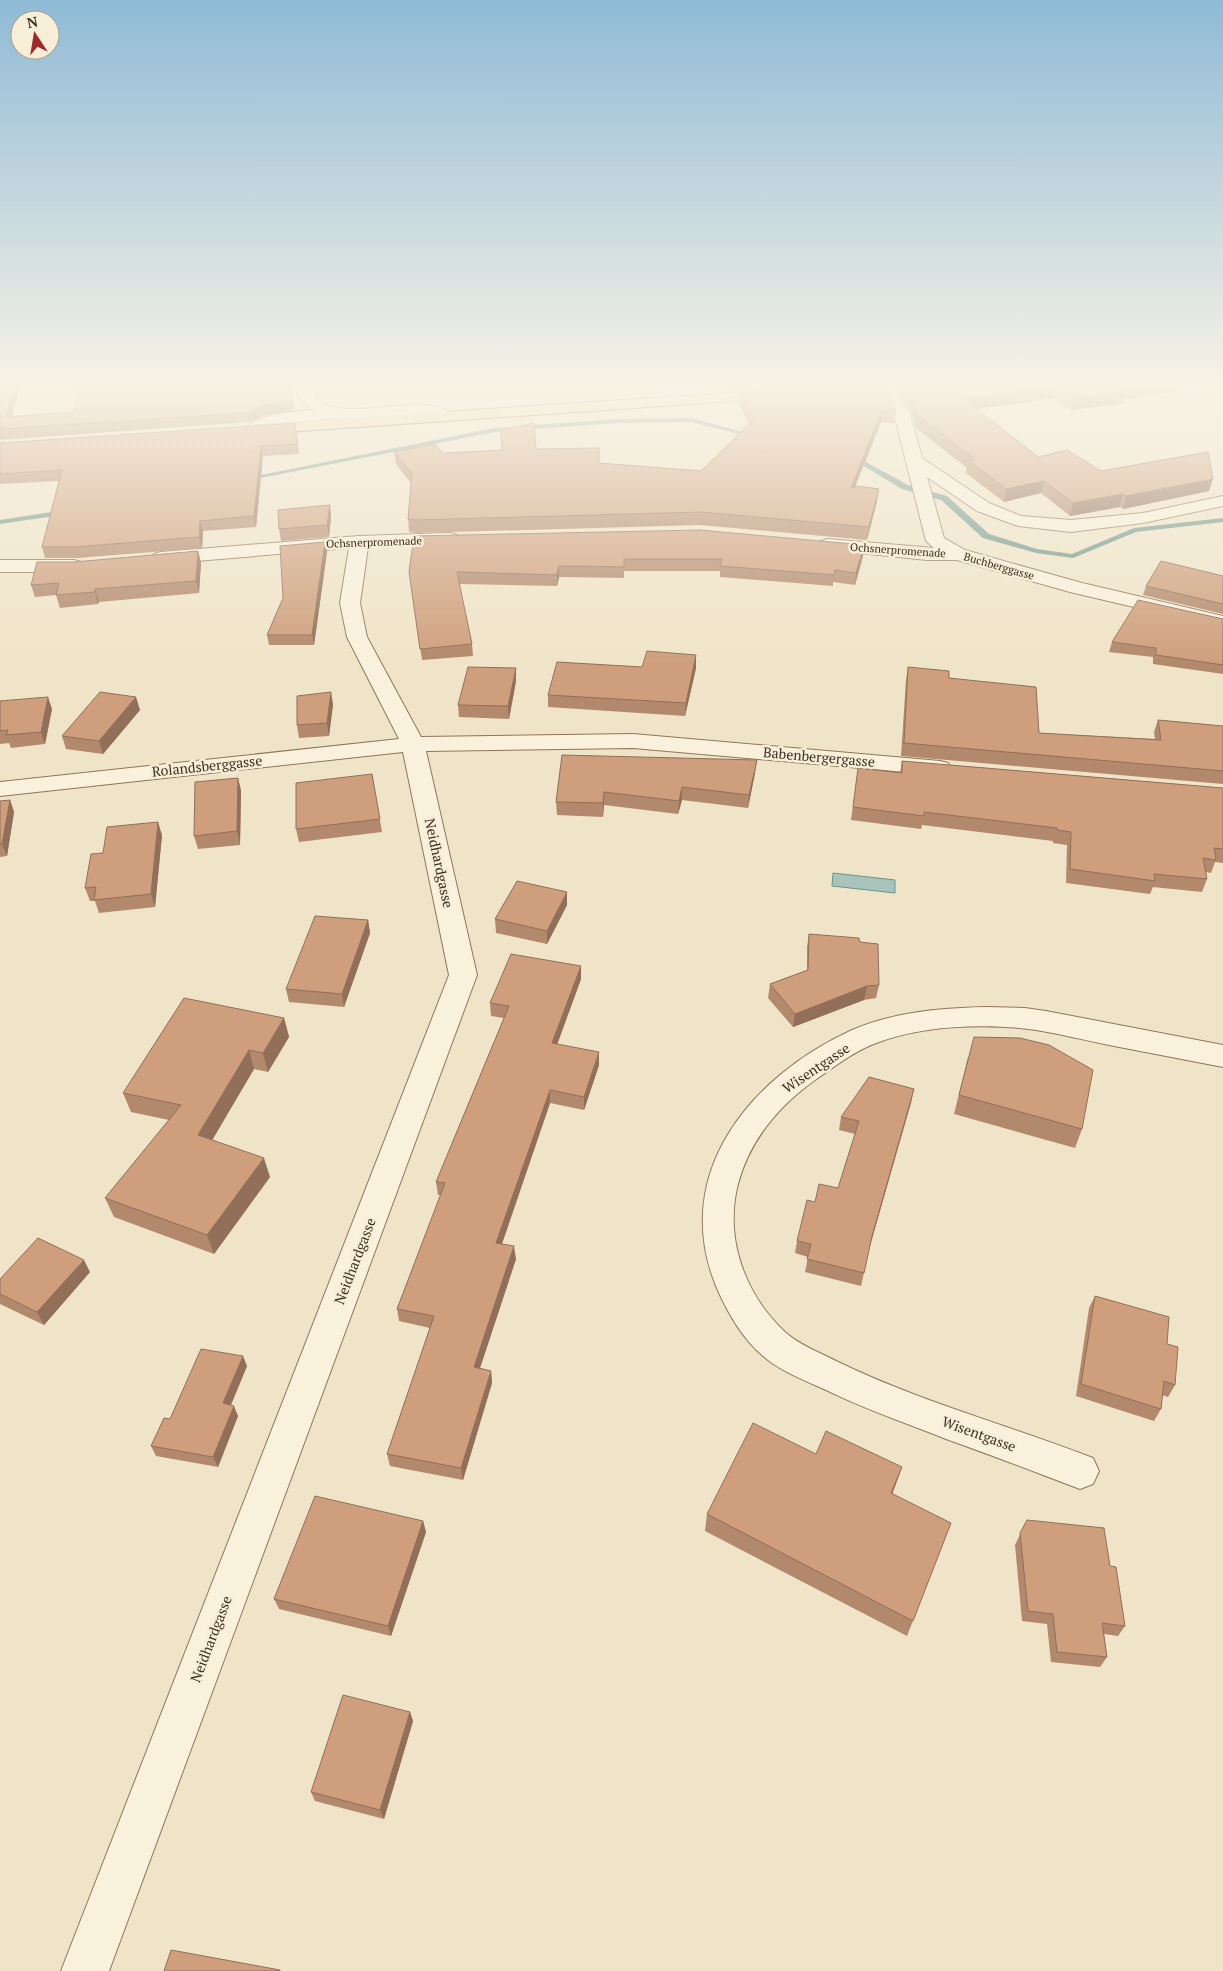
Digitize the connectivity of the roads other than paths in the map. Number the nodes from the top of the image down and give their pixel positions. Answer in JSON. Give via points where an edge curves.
{"nodes":[{"id":1,"x":919,"y":480,"type":"edge"},
{"id":2,"x":944,"y":480,"type":"edge"},
{"id":3,"x":1223,"y":501,"type":"edge"},
{"id":4,"x":466,"y":539,"type":"edge"},
{"id":5,"x":359,"y":542,"type":"junction"},
{"id":6,"x":809,"y":543,"type":"edge"},
{"id":7,"x":958,"y":554,"type":"junction"},
{"id":8,"x":147,"y":559,"type":"edge"},
{"id":9,"x":88,"y":565,"type":"edge"},
{"id":10,"x":0,"y":566,"type":"edge"},
{"id":11,"x":1223,"y":622,"type":"edge"},
{"id":12,"x":414,"y":744,"type":"junction"},
{"id":13,"x":956,"y":769,"type":"edge"},
{"id":14,"x":0,"y":789,"type":"edge"},
{"id":15,"x":1223,"y":1056,"type":"edge"},
{"id":16,"x":1080,"y":1471,"type":"dead end"},
{"id":17,"x":85,"y":1971,"type":"edge"}],
"edges":[{"from":1,"to":7,"type":"street","name":"Buchberggasse","via":[[936,541]]},
{"from":2,"to":3,"type":"street","via":[[983,506],[1018,521],[1071,526],[1143,518]]},
{"from":4,"to":5,"type":"street","name":"Ochsnerpromenade"},
{"from":5,"to":8,"type":"street","name":"Ochsnerpromenade"},
{"from":5,"to":12,"type":"street","name":"Neidhardgasse","via":[[350,603],[357,637]]},
{"from":6,"to":7,"type":"street","name":"Ochsnerpromenade"},
{"from":7,"to":11,"type":"street","name":"Buchberggasse","via":[[1077,588]]},
{"from":9,"to":10,"type":"street"},
{"from":12,"to":13,"type":"street","name":"Babenbergergasse","via":[[633,741]]},
{"from":12,"to":14,"type":"street","name":"Rolandsberggasse"},
{"from":12,"to":17,"type":"street","name":"Neidhardgasse","via":[[463,975]]},
{"from":15,"to":16,"type":"street","name":"Wisentgasse","via":[[1027,1018],[983,1017],[903,1025],[867,1035],[797,1077],[761,1108],[740,1140],[726,1172],[717,1204],[718,1237],[727,1269],[737,1298],[753,1323],[776,1346],[848,1385]]}]}
